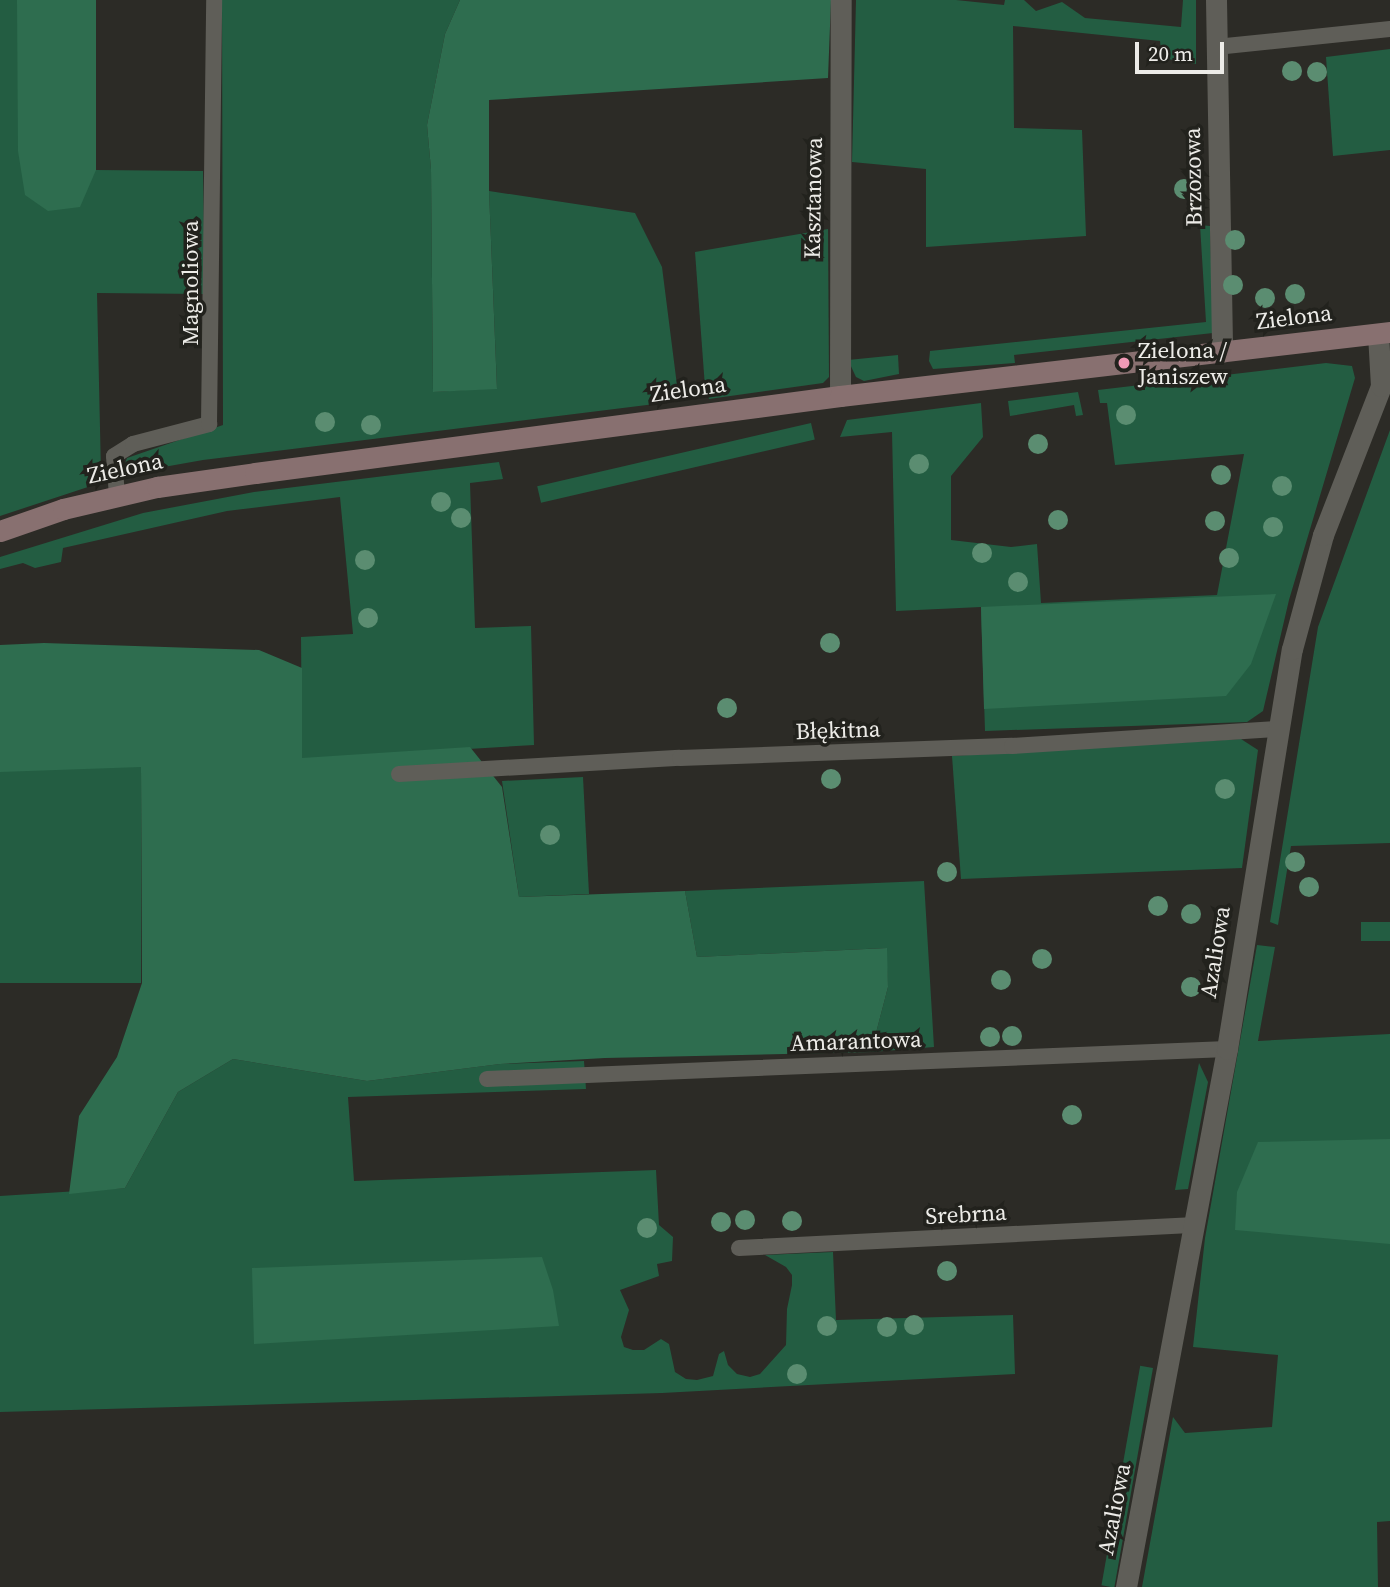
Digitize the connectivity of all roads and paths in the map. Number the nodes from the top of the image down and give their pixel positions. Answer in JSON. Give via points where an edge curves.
{"nodes":[{"id":1,"x":215,"y":0,"type":"edge"},
{"id":2,"x":841,"y":0,"type":"edge"},
{"id":3,"x":1216,"y":0,"type":"edge"},
{"id":4,"x":1390,"y":29,"type":"edge"},
{"id":5,"x":1216,"y":47,"type":"junction"},
{"id":6,"x":1384,"y":333,"type":"edge"},
{"id":7,"x":1222,"y":352,"type":"junction"},
{"id":8,"x":840,"y":396,"type":"junction"},
{"id":9,"x":117,"y":496,"type":"junction"},
{"id":10,"x":0,"y":531,"type":"edge"},
{"id":11,"x":1278,"y":729,"type":"junction"},
{"id":12,"x":399,"y":774,"type":"dead end"},
{"id":13,"x":1227,"y":1049,"type":"junction"},
{"id":14,"x":487,"y":1079,"type":"dead end"},
{"id":15,"x":1195,"y":1225,"type":"junction"},
{"id":16,"x":739,"y":1248,"type":"dead end"},
{"id":17,"x":1126,"y":1587,"type":"edge"}],
"edges":[{"from":1,"to":9,"type":"lane","name":"Magnoliowa","via":[[209,424],[133,444],[114,456]]},
{"from":2,"to":8,"type":"street","name":"Kasztanowa"},
{"from":3,"to":5,"type":"street","name":"Brzozowa"},
{"from":4,"to":5,"type":"lane"},
{"from":5,"to":7,"type":"street","name":"Brzozowa"},
{"from":6,"to":7,"type":"street","name":"Zielona"},
{"from":6,"to":11,"type":"street","name":"Azaliowa","via":[[1381,386],[1310,573]]},
{"from":7,"to":8,"type":"street","name":"Zielona"},
{"from":8,"to":9,"type":"street","name":"Zielona","via":[[255,473]]},
{"from":9,"to":10,"type":"street","name":"Zielona"},
{"from":11,"to":12,"type":"lane","name":"Błękitna"},
{"from":11,"to":13,"type":"street","name":"Azaliowa"},
{"from":13,"to":14,"type":"lane","name":"Amarantowa"},
{"from":13,"to":15,"type":"street","name":"Azaliowa"},
{"from":15,"to":16,"type":"lane","name":"Srebrna"},
{"from":15,"to":17,"type":"street","name":"Azaliowa"}]}
